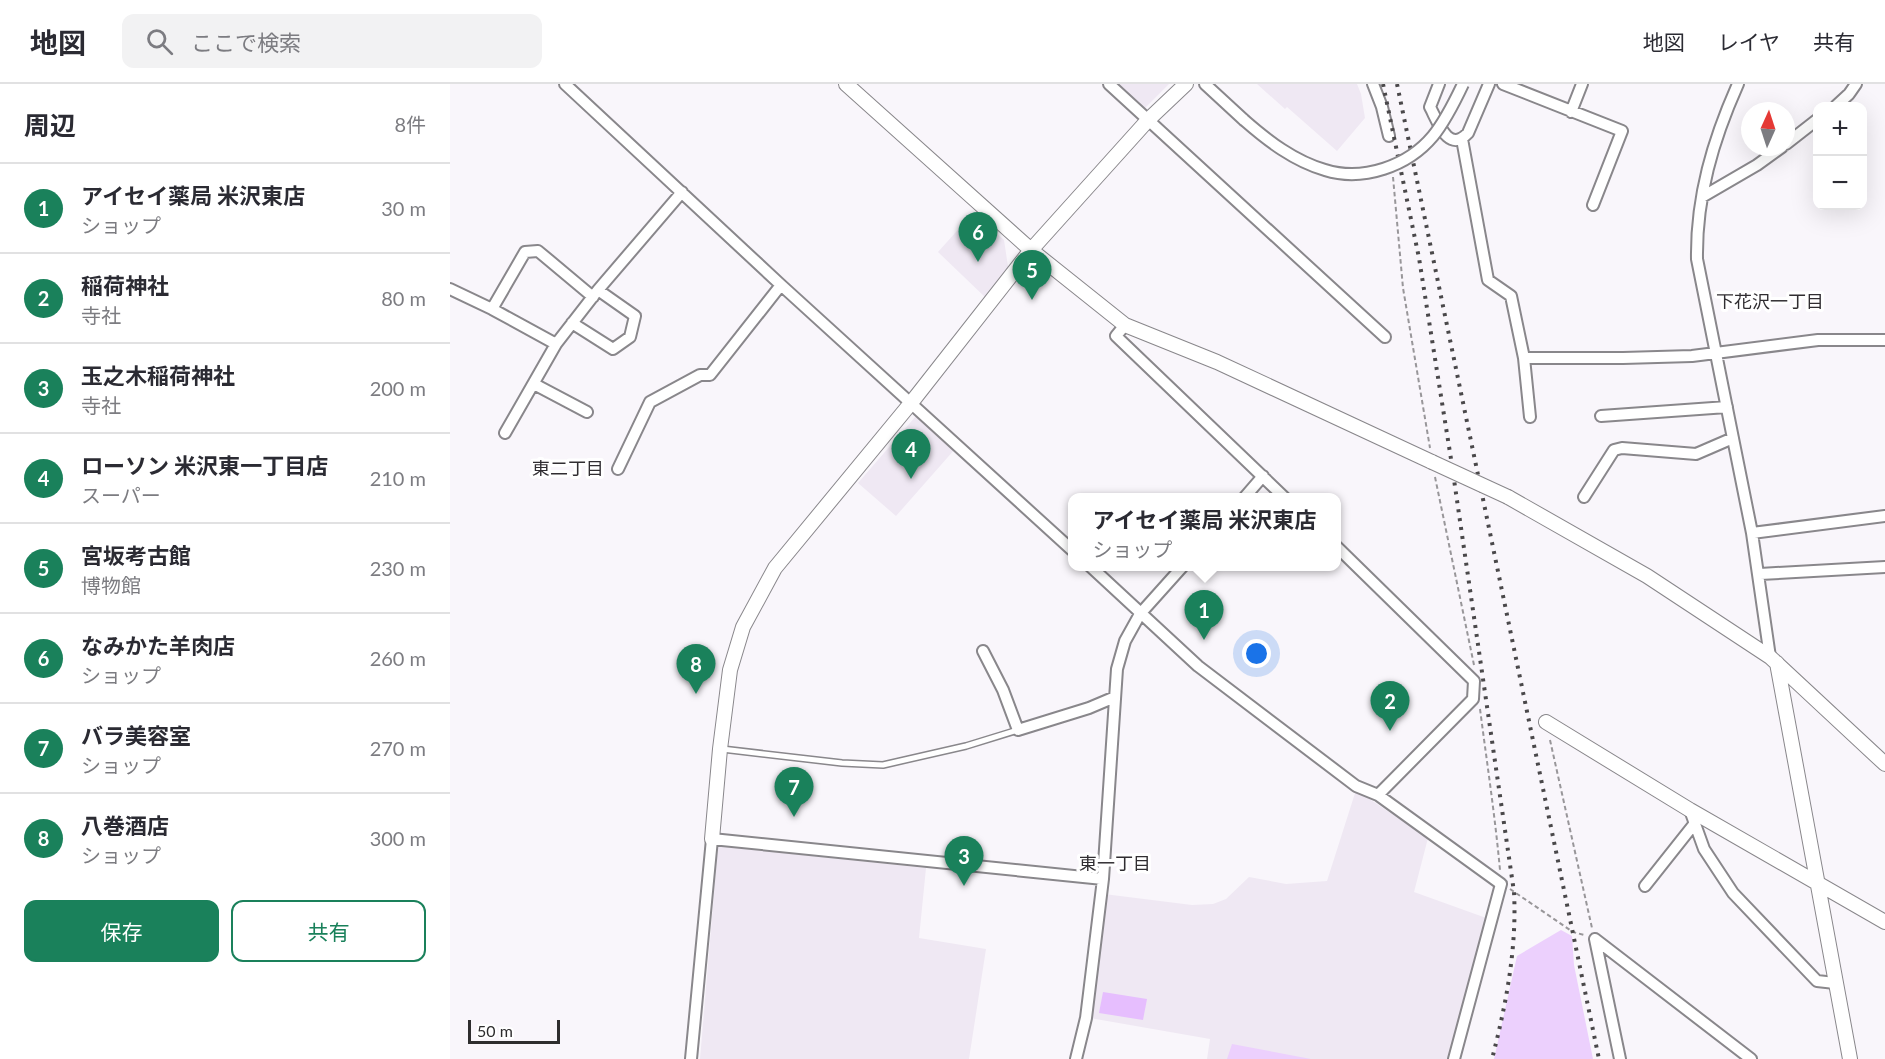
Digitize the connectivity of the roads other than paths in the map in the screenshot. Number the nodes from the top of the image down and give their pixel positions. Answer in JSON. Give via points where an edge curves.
{"nodes":[{"id":1,"x":565,"y":84,"type":"edge"},
{"id":2,"x":846,"y":84,"type":"edge"},
{"id":3,"x":1109,"y":84,"type":"edge"},
{"id":4,"x":1186,"y":84,"type":"edge"},
{"id":5,"x":1205,"y":84,"type":"edge"},
{"id":6,"x":1373,"y":84,"type":"edge"},
{"id":7,"x":1439,"y":84,"type":"edge"},
{"id":8,"x":1463,"y":84,"type":"edge"},
{"id":9,"x":1489,"y":84,"type":"edge"},
{"id":10,"x":1503,"y":84,"type":"edge"},
{"id":11,"x":1582,"y":84,"type":"edge"},
{"id":12,"x":1738,"y":84,"type":"edge"},
{"id":13,"x":1856,"y":84,"type":"edge"},
{"id":14,"x":1840,"y":102,"type":"edge"},
{"id":15,"x":1570,"y":112,"type":"junction"},
{"id":16,"x":1148,"y":120,"type":"junction"},
{"id":17,"x":1813,"y":123,"type":"edge"},
{"id":18,"x":1389,"y":136,"type":"dead end"},
{"id":19,"x":1795,"y":137,"type":"edge"},
{"id":20,"x":1462,"y":139,"type":"junction"},
{"id":21,"x":1770,"y":156,"type":"edge"},
{"id":22,"x":682,"y":192,"type":"junction"},
{"id":23,"x":1702,"y":197,"type":"junction"},
{"id":24,"x":1593,"y":205,"type":"dead end"},
{"id":25,"x":1031,"y":250,"type":"junction"},
{"id":26,"x":781,"y":285,"type":"junction"},
{"id":27,"x":450,"y":289,"type":"edge"},
{"id":28,"x":596,"y":294,"type":"junction"},
{"id":29,"x":492,"y":309,"type":"junction"},
{"id":30,"x":572,"y":323,"type":"junction"},
{"id":31,"x":1125,"y":325,"type":"junction"},
{"id":32,"x":1385,"y":337,"type":"dead end"},
{"id":33,"x":1885,"y":340,"type":"edge"},
{"id":34,"x":556,"y":344,"type":"junction"},
{"id":35,"x":1716,"y":353,"type":"junction"},
{"id":36,"x":1524,"y":358,"type":"junction"},
{"id":37,"x":534,"y":384,"type":"junction"},
{"id":38,"x":911,"y":403,"type":"junction"},
{"id":39,"x":1727,"y":406,"type":"junction"},
{"id":40,"x":587,"y":412,"type":"dead end"},
{"id":41,"x":1601,"y":416,"type":"dead end"},
{"id":42,"x":1530,"y":417,"type":"dead end"},
{"id":43,"x":505,"y":433,"type":"dead end"},
{"id":44,"x":1733,"y":438,"type":"junction"},
{"id":45,"x":618,"y":469,"type":"dead end"},
{"id":46,"x":1263,"y":476,"type":"junction"},
{"id":47,"x":1248,"y":493,"type":"edge"},
{"id":48,"x":1280,"y":493,"type":"edge"},
{"id":49,"x":1584,"y":498,"type":"dead end"},
{"id":50,"x":1885,"y":516,"type":"edge"},
{"id":51,"x":1752,"y":533,"type":"junction"},
{"id":52,"x":1068,"y":546,"type":"edge"},
{"id":53,"x":1341,"y":551,"type":"edge"},
{"id":54,"x":1885,"y":567,"type":"edge"},
{"id":55,"x":1094,"y":571,"type":"edge"},
{"id":56,"x":1179,"y":571,"type":"edge"},
{"id":57,"x":1760,"y":574,"type":"junction"},
{"id":58,"x":1140,"y":614,"type":"junction"},
{"id":59,"x":983,"y":651,"type":"dead end"},
{"id":60,"x":1773,"y":660,"type":"junction"},
{"id":61,"x":1115,"y":697,"type":"junction"},
{"id":62,"x":1546,"y":722,"type":"road end"},
{"id":63,"x":1018,"y":730,"type":"junction"},
{"id":64,"x":720,"y":749,"type":"junction"},
{"id":65,"x":1885,"y":764,"type":"edge"},
{"id":66,"x":1378,"y":795,"type":"junction"},
{"id":67,"x":1692,"y":816,"type":"junction"},
{"id":68,"x":712,"y":839,"type":"junction"},
{"id":69,"x":1103,"y":879,"type":"junction"},
{"id":70,"x":1816,"y":881,"type":"junction"},
{"id":71,"x":1645,"y":886,"type":"dead end"},
{"id":72,"x":1885,"y":922,"type":"edge"},
{"id":73,"x":1835,"y":983,"type":"junction"},
{"id":74,"x":1745,"y":1057,"type":"edge"},
{"id":75,"x":691,"y":1059,"type":"edge"},
{"id":76,"x":1076,"y":1059,"type":"edge"},
{"id":77,"x":1454,"y":1059,"type":"edge"},
{"id":78,"x":1620,"y":1059,"type":"edge"},
{"id":79,"x":1850,"y":1059,"type":"edge"}],
"edges":[{"from":1,"to":22,"type":"street"},
{"from":2,"to":25,"type":"street"},
{"from":3,"to":16,"type":"street"},
{"from":4,"to":16,"type":"street"},
{"from":5,"to":8,"type":"street","bridge":true,"via":[[1267,140],[1305,162],[1346,174],[1380,170],[1421,147],[1433,136]]},
{"from":6,"to":18,"type":"street"},
{"from":7,"to":20,"type":"street","via":[[1430,107],[1447,137]]},
{"from":9,"to":20,"type":"street"},
{"from":10,"to":15,"type":"street"},
{"from":11,"to":15,"type":"street"},
{"from":12,"to":23,"type":"street","via":[[1722,121]]},
{"from":13,"to":14,"type":"street"},
{"from":15,"to":24,"type":"street","via":[[1622,131]]},
{"from":16,"to":25,"type":"street"},
{"from":16,"to":32,"type":"street"},
{"from":17,"to":19,"type":"street"},
{"from":20,"to":36,"type":"street","via":[[1488,280],[1510,296]]},
{"from":21,"to":23,"type":"street"},
{"from":22,"to":26,"type":"street"},
{"from":22,"to":28,"type":"street"},
{"from":23,"to":35,"type":"street","via":[[1697,259]]},
{"from":25,"to":31,"type":"street"},
{"from":25,"to":38,"type":"street"},
{"from":26,"to":38,"type":"street"},
{"from":26,"to":45,"type":"street","via":[[710,375],[700,375],[650,402]]},
{"from":27,"to":29,"type":"street"},
{"from":28,"to":29,"type":"street","via":[[538,251],[525,252]]},
{"from":28,"to":30,"type":"street"},
{"from":28,"to":30,"type":"street","via":[[635,316],[630,337],[612,349]]},
{"from":29,"to":34,"type":"street"},
{"from":30,"to":34,"type":"street"},
{"from":31,"to":46,"type":"street","via":[[1116,336]]},
{"from":31,"to":60,"type":"street","bridge":true,"via":[[1218,362],[1508,497],[1647,576]]},
{"from":33,"to":35,"type":"street","via":[[1818,340]]},
{"from":34,"to":37,"type":"street"},
{"from":35,"to":36,"type":"street"},
{"from":35,"to":39,"type":"street"},
{"from":36,"to":42,"type":"street"},
{"from":37,"to":40,"type":"street"},
{"from":37,"to":43,"type":"street"},
{"from":38,"to":52,"type":"street"},
{"from":38,"to":64,"type":"street","via":[[775,568],[759,594],[730,670]]},
{"from":39,"to":41,"type":"street"},
{"from":39,"to":44,"type":"street"},
{"from":44,"to":49,"type":"street","via":[[1696,454],[1614,450]]},
{"from":44,"to":51,"type":"street"},
{"from":46,"to":47,"type":"street"},
{"from":46,"to":48,"type":"street"},
{"from":50,"to":51,"type":"street"},
{"from":51,"to":57,"type":"street"},
{"from":53,"to":66,"type":"street","via":[[1474,681],[1473,699]]},
{"from":54,"to":57,"type":"street"},
{"from":55,"to":58,"type":"street"},
{"from":56,"to":58,"type":"street"},
{"from":57,"to":60,"type":"street"},
{"from":58,"to":61,"type":"street","via":[[1125,641]]},
{"from":58,"to":66,"type":"street","via":[[1249,706],[1356,786]]},
{"from":59,"to":63,"type":"street","via":[[1004,690]]},
{"from":60,"to":65,"type":"street"},
{"from":60,"to":70,"type":"street"},
{"from":61,"to":63,"type":"street"},
{"from":61,"to":69,"type":"street"},
{"from":62,"to":67,"type":"street"},
{"from":63,"to":64,"type":"lane","via":[[883,765]]},
{"from":64,"to":68,"type":"street"},
{"from":66,"to":77,"type":"street","via":[[1501,884]]},
{"from":67,"to":70,"type":"street"},
{"from":67,"to":71,"type":"street"},
{"from":67,"to":73,"type":"street","via":[[1704,849],[1733,893],[1817,981]]},
{"from":68,"to":69,"type":"street"},
{"from":68,"to":75,"type":"street"},
{"from":69,"to":76,"type":"street","via":[[1086,1018]]},
{"from":70,"to":72,"type":"street"},
{"from":70,"to":73,"type":"street"},
{"from":73,"to":79,"type":"street"},
{"from":74,"to":78,"type":"street","via":[[1595,939]]}]}
